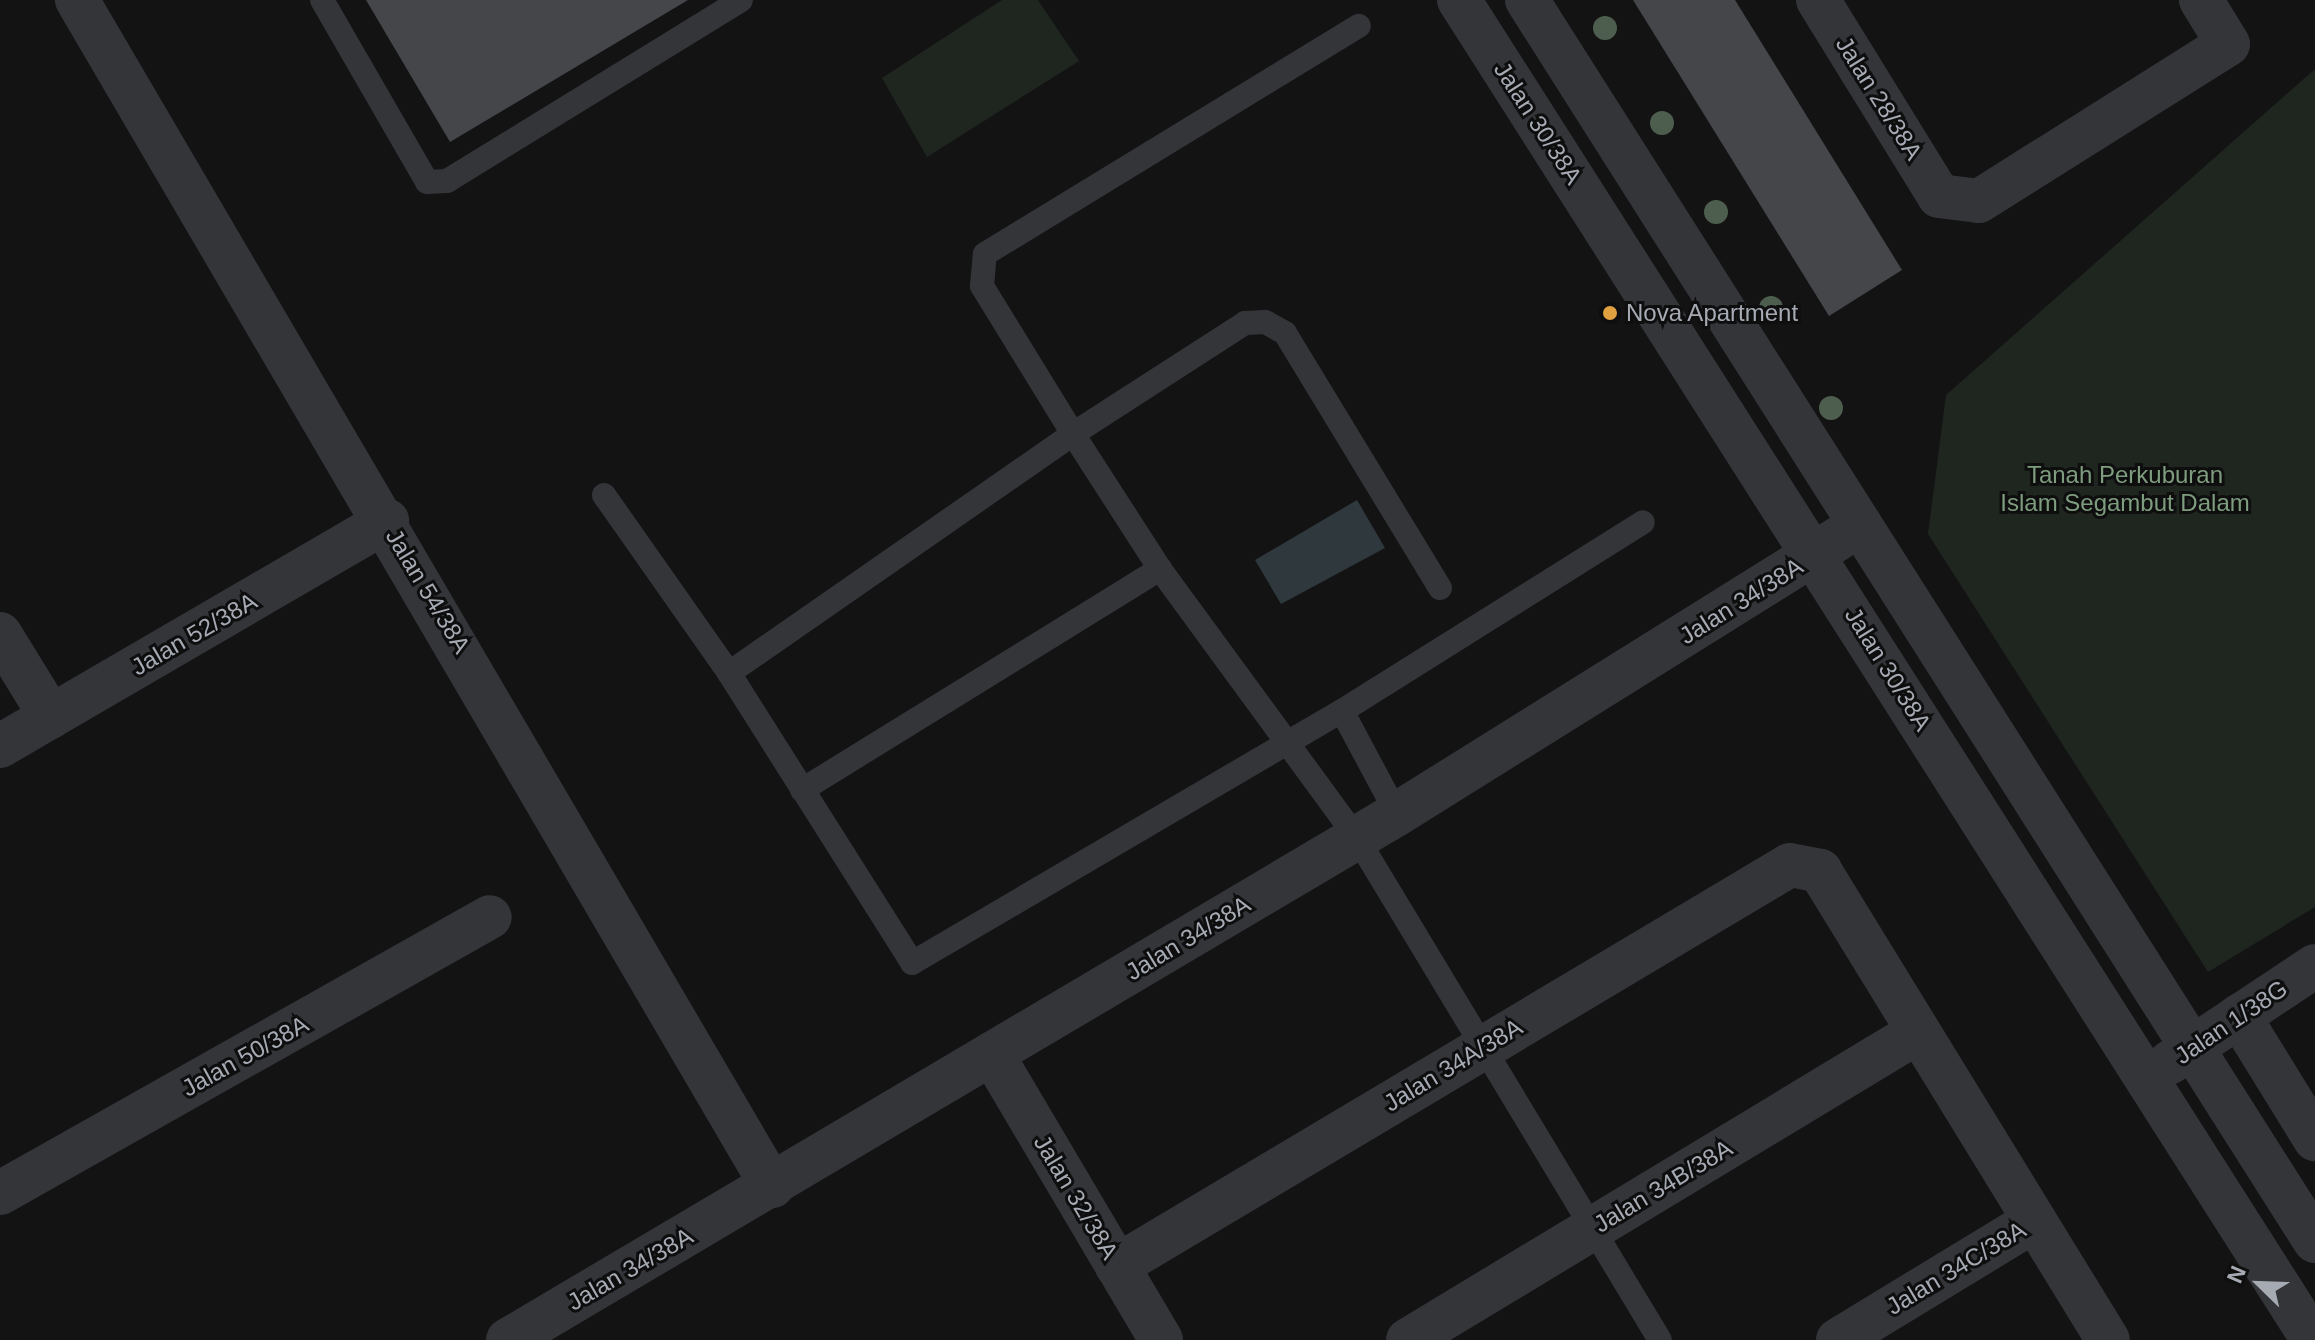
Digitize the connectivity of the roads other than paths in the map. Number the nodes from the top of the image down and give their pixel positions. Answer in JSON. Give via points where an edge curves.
{"nodes":[{"id":1,"x":77,"y":0,"type":"edge"},
{"id":2,"x":322,"y":0,"type":"edge"},
{"id":3,"x":741,"y":0,"type":"edge"},
{"id":4,"x":1459,"y":0,"type":"edge"},
{"id":5,"x":1527,"y":0,"type":"edge"},
{"id":6,"x":1818,"y":0,"type":"edge"},
{"id":7,"x":2201,"y":0,"type":"edge"},
{"id":8,"x":1359,"y":26,"type":"dead end"},
{"id":9,"x":1073,"y":434,"type":"junction"},
{"id":10,"x":604,"y":495,"type":"dead end"},
{"id":11,"x":387,"y":521,"type":"junction"},
{"id":12,"x":1643,"y":522,"type":"dead end"},
{"id":13,"x":1860,"y":525,"type":"junction"},
{"id":14,"x":1815,"y":554,"type":"junction"},
{"id":15,"x":1160,"y":569,"type":"junction"},
{"id":16,"x":1440,"y":588,"type":"dead end"},
{"id":17,"x":0,"y":634,"type":"edge"},
{"id":18,"x":729,"y":673,"type":"junction"},
{"id":19,"x":1342,"y":711,"type":"junction"},
{"id":20,"x":51,"y":717,"type":"junction"},
{"id":21,"x":1291,"y":743,"type":"junction"},
{"id":22,"x":0,"y":746,"type":"edge"},
{"id":23,"x":802,"y":790,"type":"junction"},
{"id":24,"x":1397,"y":814,"type":"junction"},
{"id":25,"x":1357,"y":838,"type":"junction"},
{"id":26,"x":490,"y":917,"type":"dead end"},
{"id":27,"x":2315,"y":966,"type":"edge"},
{"id":28,"x":2239,"y":1016,"type":"junction"},
{"id":29,"x":1918,"y":1032,"type":"junction"},
{"id":30,"x":1482,"y":1048,"type":"junction"},
{"id":31,"x":2192,"y":1048,"type":"junction"},
{"id":32,"x":992,"y":1054,"type":"junction"},
{"id":33,"x":2147,"y":1077,"type":"junction"},
{"id":34,"x":2315,"y":1139,"type":"edge"},
{"id":35,"x":772,"y":1186,"type":"junction"},
{"id":36,"x":0,"y":1193,"type":"edge"},
{"id":37,"x":2034,"y":1221,"type":"junction"},
{"id":38,"x":1592,"y":1229,"type":"junction"},
{"id":39,"x":2315,"y":1241,"type":"edge"},
{"id":40,"x":2315,"y":1259,"type":"edge"},
{"id":41,"x":1117,"y":1266,"type":"junction"},
{"id":42,"x":2278,"y":1285,"type":"junction"},
{"id":43,"x":508,"y":1340,"type":"edge"},
{"id":44,"x":1161,"y":1340,"type":"edge"},
{"id":45,"x":1408,"y":1340,"type":"edge"},
{"id":46,"x":1660,"y":1340,"type":"edge"},
{"id":47,"x":1838,"y":1340,"type":"edge"},
{"id":48,"x":2108,"y":1340,"type":"edge"},
{"id":49,"x":2313,"y":1340,"type":"edge"}],
"edges":[{"from":1,"to":11,"type":"street","name":"Jalan 54/38A"},
{"from":2,"to":3,"type":"lane","via":[[427,182],[447,181]]},
{"from":4,"to":14,"type":"street","name":"Jalan 30/38A"},
{"from":5,"to":13,"type":"street"},
{"from":6,"to":7,"type":"street","name":"Jalan 28/38A","via":[[1939,196],[1979,201],[2228,44]]},
{"from":8,"to":9,"type":"lane","via":[[985,254],[982,286]]},
{"from":9,"to":15,"type":"lane"},
{"from":9,"to":16,"type":"lane","via":[[1245,323],[1265,322],[1285,333]]},
{"from":9,"to":18,"type":"lane"},
{"from":10,"to":18,"type":"lane"},
{"from":11,"to":20,"type":"street","name":"Jalan 52/38A"},
{"from":11,"to":35,"type":"street","name":"Jalan 54/38A"},
{"from":12,"to":19,"type":"lane"},
{"from":13,"to":14,"type":"street","name":"Jalan 34/38A"},
{"from":13,"to":31,"type":"street"},
{"from":14,"to":24,"type":"street","name":"Jalan 34/38A"},
{"from":14,"to":33,"type":"street","name":"Jalan 30/38A"},
{"from":15,"to":21,"type":"lane"},
{"from":15,"to":23,"type":"lane"},
{"from":17,"to":20,"type":"street"},
{"from":18,"to":23,"type":"lane"},
{"from":19,"to":21,"type":"lane"},
{"from":19,"to":24,"type":"lane"},
{"from":20,"to":22,"type":"street","name":"Jalan 52/38A"},
{"from":21,"to":23,"type":"lane","via":[[912,963]]},
{"from":21,"to":25,"type":"lane"},
{"from":24,"to":25,"type":"street","name":"Jalan 34/38A"},
{"from":25,"to":30,"type":"lane"},
{"from":25,"to":32,"type":"street","name":"Jalan 34/38A"},
{"from":26,"to":36,"type":"street","name":"Jalan 50/38A"},
{"from":27,"to":28,"type":"street","name":"Jalan 1/38G"},
{"from":28,"to":31,"type":"street","name":"Jalan 1/38G"},
{"from":28,"to":34,"type":"street"},
{"from":29,"to":30,"type":"street","name":"Jalan 34A/38A","via":[[1820,871],[1790,865]]},
{"from":29,"to":37,"type":"street"},
{"from":29,"to":38,"type":"street","name":"Jalan 34B/38A"},
{"from":30,"to":38,"type":"lane"},
{"from":30,"to":41,"type":"street","name":"Jalan 34A/38A"},
{"from":31,"to":33,"type":"street","name":"Jalan 1/38G"},
{"from":31,"to":39,"type":"street"},
{"from":32,"to":35,"type":"street","name":"Jalan 34/38A"},
{"from":32,"to":41,"type":"street","name":"Jalan 32/38A"},
{"from":33,"to":42,"type":"street","name":"Jalan 30/38A"},
{"from":35,"to":43,"type":"street","name":"Jalan 34/38A"},
{"from":37,"to":47,"type":"street","name":"Jalan 34C/38A"},
{"from":37,"to":48,"type":"street"},
{"from":38,"to":45,"type":"street","name":"Jalan 34B/38A"},
{"from":38,"to":46,"type":"lane"},
{"from":40,"to":42,"type":"street"},
{"from":41,"to":44,"type":"street","name":"Jalan 32/38A"},
{"from":42,"to":49,"type":"street","name":"Jalan 30/38A"}]}
